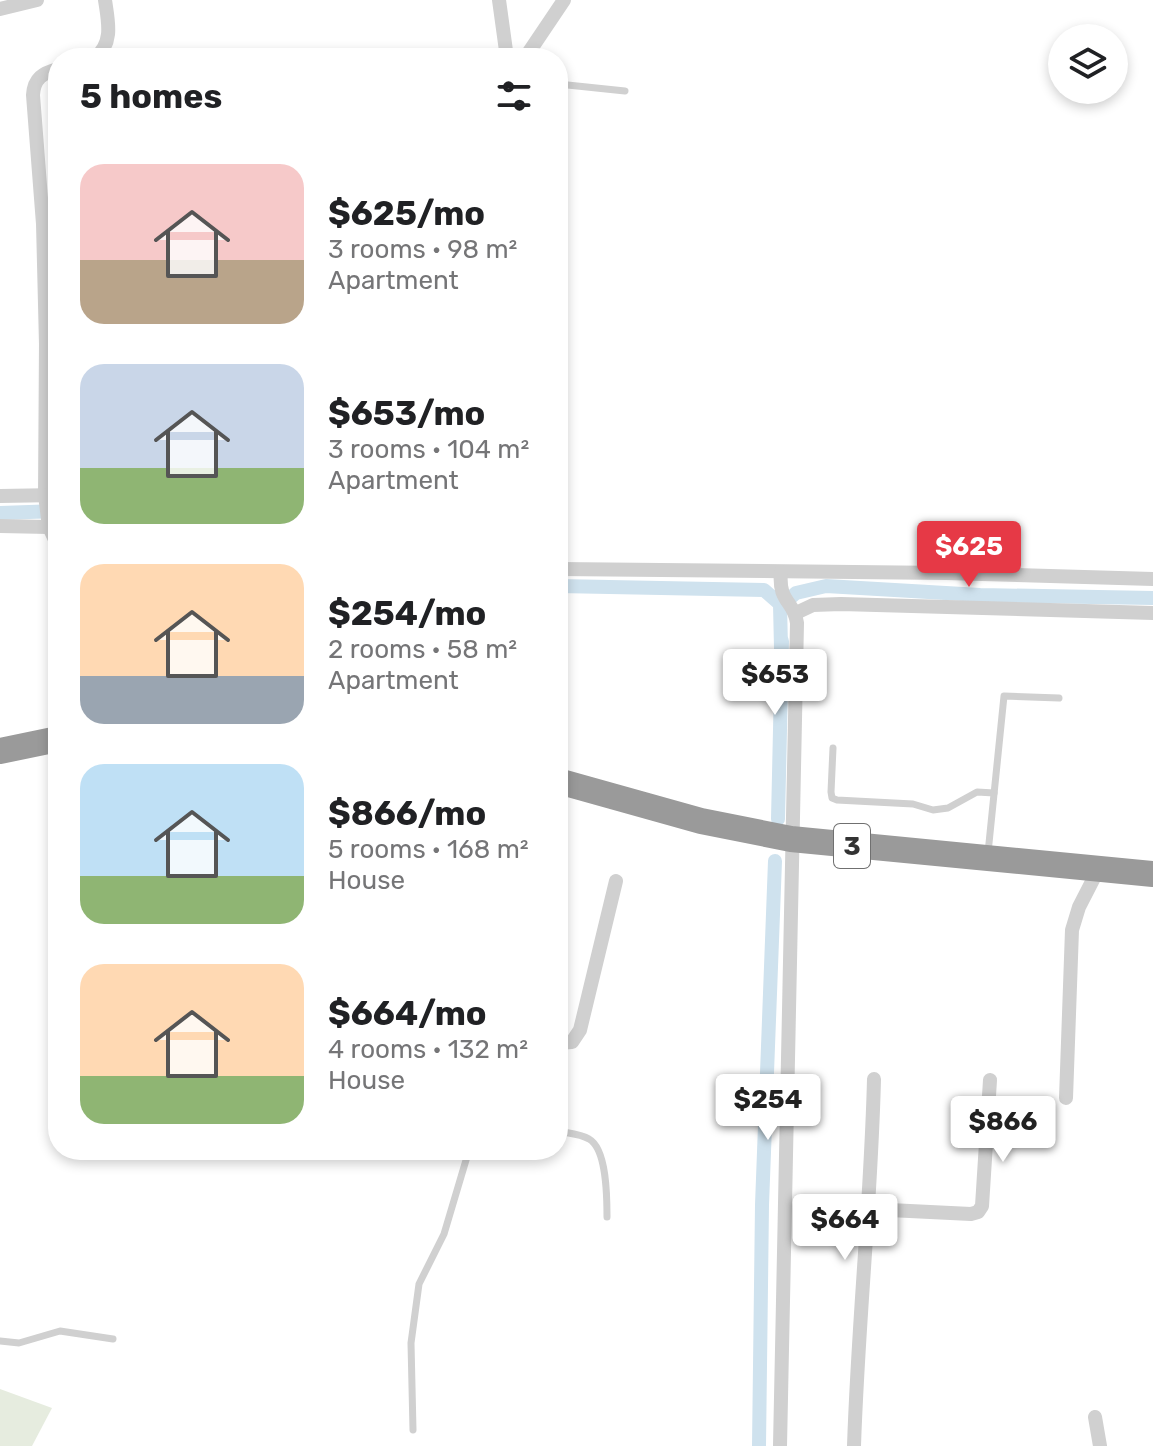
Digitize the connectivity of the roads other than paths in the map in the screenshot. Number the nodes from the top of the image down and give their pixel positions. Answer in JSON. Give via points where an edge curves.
{"nodes":[{"id":1,"x":37,"y":0,"type":"edge"},
{"id":2,"x":105,"y":0,"type":"edge"},
{"id":3,"x":499,"y":0,"type":"edge"},
{"id":4,"x":564,"y":0,"type":"edge"},
{"id":5,"x":0,"y":9,"type":"edge"},
{"id":6,"x":104,"y":48,"type":"edge"},
{"id":7,"x":506,"y":48,"type":"edge"},
{"id":8,"x":532,"y":48,"type":"edge"},
{"id":9,"x":48,"y":73,"type":"edge"},
{"id":10,"x":568,"y":85,"type":"edge"},
{"id":11,"x":625,"y":91,"type":"dead end"},
{"id":12,"x":48,"y":447,"type":"edge"},
{"id":13,"x":0,"y":496,"type":"edge"},
{"id":14,"x":48,"y":498,"type":"edge"},
{"id":15,"x":48,"y":524,"type":"edge"},
{"id":16,"x":0,"y":526,"type":"edge"},
{"id":17,"x":568,"y":570,"type":"edge"},
{"id":18,"x":1153,"y":579,"type":"edge"},
{"id":19,"x":781,"y":582,"type":"junction"},
{"id":20,"x":796,"y":613,"type":"junction"},
{"id":21,"x":1153,"y":613,"type":"edge"},
{"id":22,"x":1059,"y":698,"type":"dead end"},
{"id":23,"x":48,"y":741,"type":"edge"},
{"id":24,"x":833,"y":748,"type":"dead end"},
{"id":25,"x":0,"y":751,"type":"edge"},
{"id":26,"x":568,"y":784,"type":"edge"},
{"id":27,"x":994,"y":793,"type":"junction"},
{"id":28,"x":791,"y":839,"type":"junction"},
{"id":29,"x":988,"y":860,"type":"junction"},
{"id":30,"x":1098,"y":870,"type":"junction"},
{"id":31,"x":1153,"y":874,"type":"edge"},
{"id":32,"x":616,"y":881,"type":"dead end"},
{"id":33,"x":568,"y":1042,"type":"edge"},
{"id":34,"x":874,"y":1079,"type":"dead end"},
{"id":35,"x":990,"y":1080,"type":"dead end"},
{"id":36,"x":1066,"y":1098,"type":"dead end"},
{"id":37,"x":568,"y":1133,"type":"edge"},
{"id":38,"x":466,"y":1160,"type":"edge"},
{"id":39,"x":869,"y":1209,"type":"junction"},
{"id":40,"x":607,"y":1217,"type":"dead end"},
{"id":41,"x":113,"y":1339,"type":"dead end"},
{"id":42,"x":0,"y":1341,"type":"edge"},
{"id":43,"x":1095,"y":1417,"type":"dead end"},
{"id":44,"x":413,"y":1430,"type":"dead end"},
{"id":45,"x":780,"y":1446,"type":"edge"},
{"id":46,"x":854,"y":1446,"type":"edge"},
{"id":47,"x":1100,"y":1446,"type":"edge"}],
"edges":[{"from":1,"to":5,"type":"street"},
{"from":2,"to":6,"type":"street"},
{"from":3,"to":7,"type":"street"},
{"from":4,"to":8,"type":"street"},
{"from":9,"to":12,"type":"street","via":[[40,76],[33,95],[43,224]]},
{"from":10,"to":11,"type":"lane"},
{"from":13,"to":14,"type":"street"},
{"from":15,"to":16,"type":"street"},
{"from":17,"to":19,"type":"street"},
{"from":18,"to":19,"type":"street"},
{"from":19,"to":20,"type":"street"},
{"from":20,"to":21,"type":"street","via":[[813,605],[841,604]]},
{"from":20,"to":28,"type":"street"},
{"from":22,"to":27,"type":"lane","via":[[1004,696]]},
{"from":23,"to":25,"type":"highway"},
{"from":24,"to":27,"type":"lane","via":[[831,792],[837,800],[933,810],[977,792]]},
{"from":26,"to":28,"type":"highway","number":"3","via":[[701,821]]},
{"from":27,"to":29,"type":"lane"},
{"from":28,"to":29,"type":"highway","number":"3"},
{"from":28,"to":45,"type":"street"},
{"from":29,"to":30,"type":"highway","number":"3"},
{"from":30,"to":31,"type":"highway","number":"3"},
{"from":30,"to":36,"type":"street","via":[[1072,930]]},
{"from":32,"to":33,"type":"street","via":[[580,1030]]},
{"from":34,"to":39,"type":"street"},
{"from":35,"to":39,"type":"street","via":[[978,1212]]},
{"from":37,"to":40,"type":"lane","via":[[589,1138],[599,1147]]},
{"from":38,"to":44,"type":"lane","via":[[444,1234],[419,1284],[411,1343]]},
{"from":39,"to":46,"type":"street"},
{"from":41,"to":42,"type":"lane","via":[[60,1331],[19,1343]]},
{"from":43,"to":47,"type":"street"}]}
